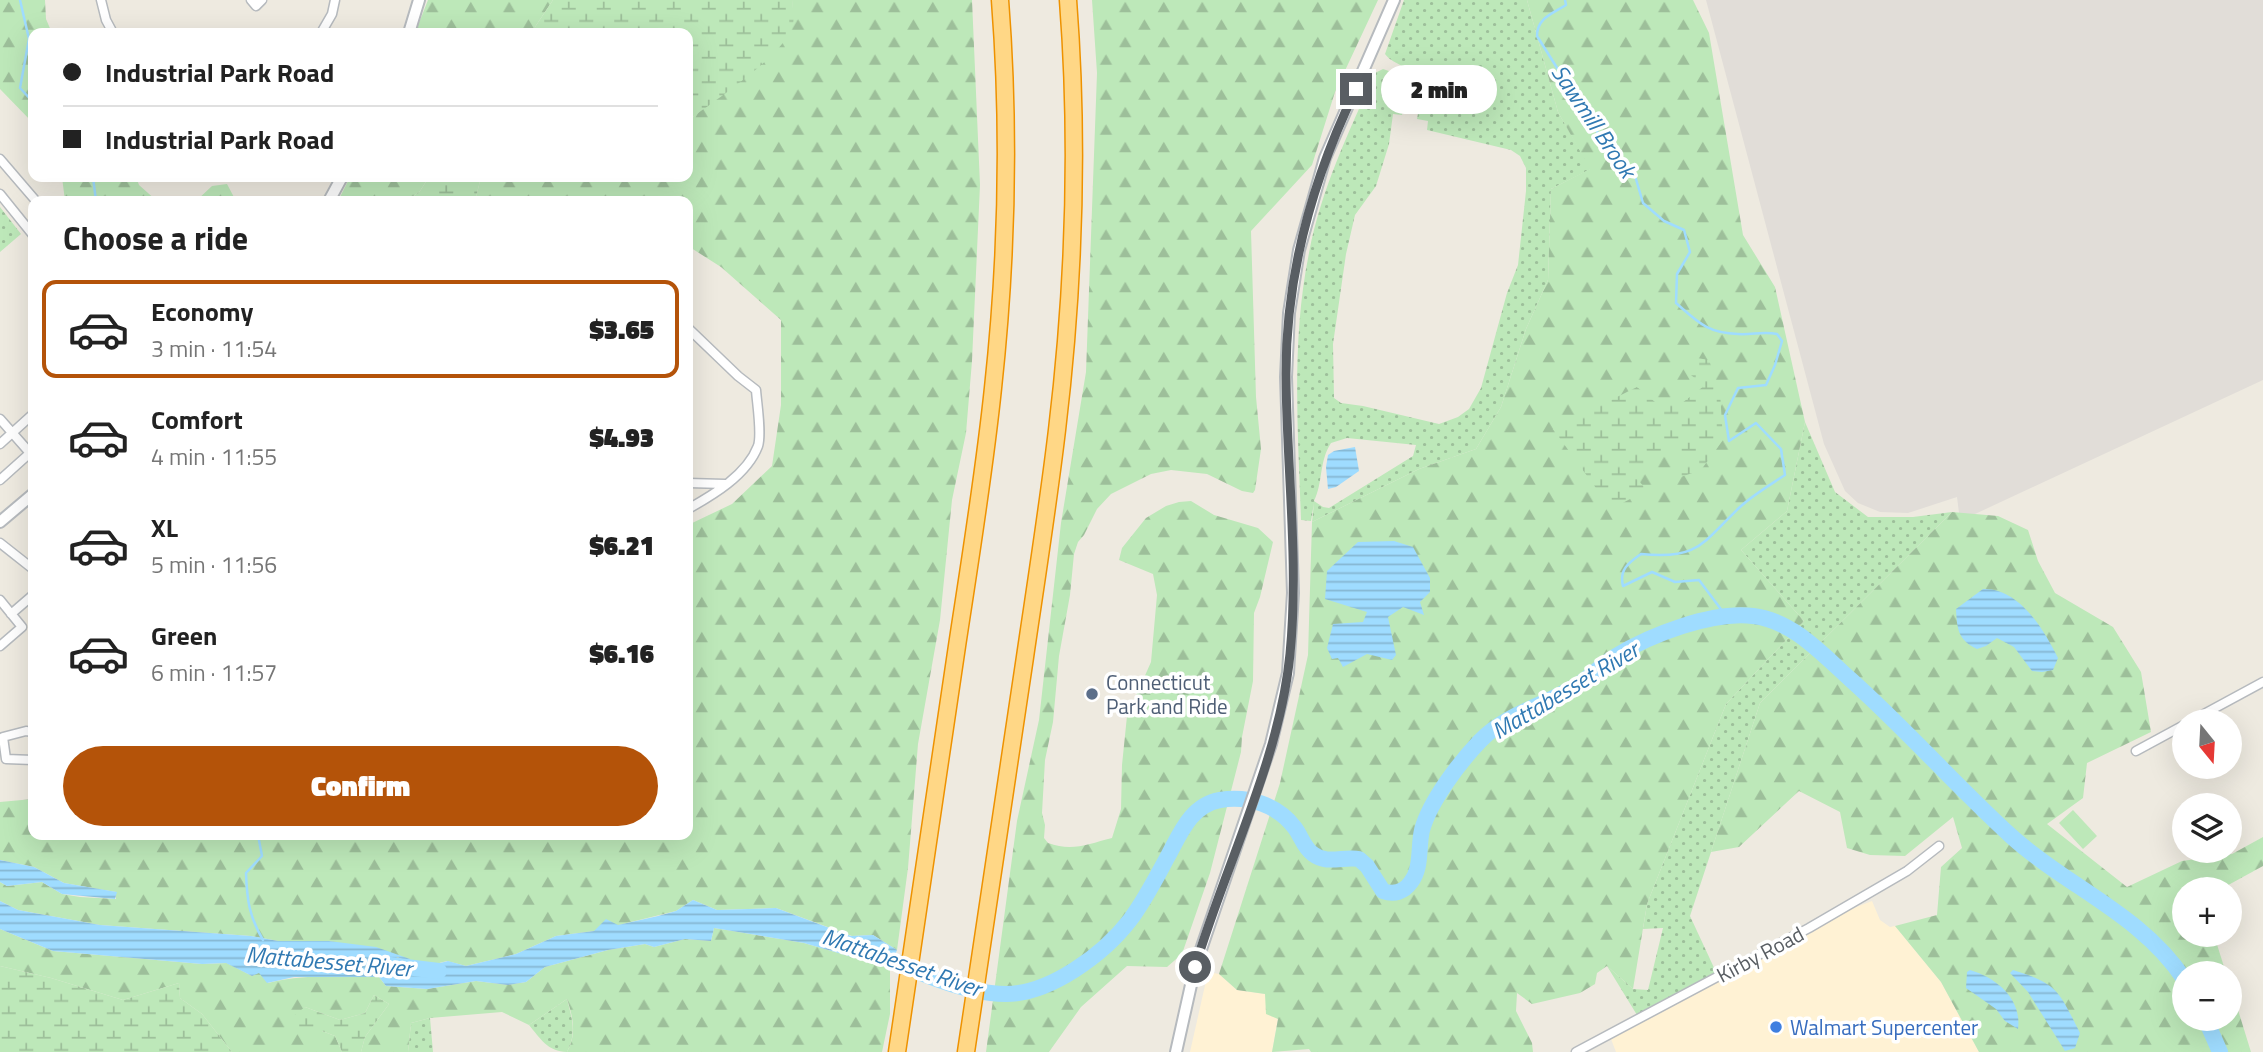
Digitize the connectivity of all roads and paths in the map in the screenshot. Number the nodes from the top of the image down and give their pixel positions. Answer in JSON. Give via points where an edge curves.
{"nodes":[{"id":1,"x":101,"y":0,"type":"edge"},
{"id":2,"x":251,"y":0,"type":"edge"},
{"id":3,"x":262,"y":0,"type":"edge"},
{"id":4,"x":335,"y":0,"type":"edge"},
{"id":5,"x":419,"y":0,"type":"edge"},
{"id":6,"x":999,"y":0,"type":"edge"},
{"id":7,"x":1068,"y":0,"type":"edge"},
{"id":8,"x":1394,"y":0,"type":"edge"},
{"id":9,"x":110,"y":28,"type":"edge"},
{"id":10,"x":324,"y":28,"type":"edge"},
{"id":11,"x":411,"y":28,"type":"edge"},
{"id":12,"x":0,"y":159,"type":"edge"},
{"id":13,"x":0,"y":194,"type":"edge"},
{"id":14,"x":32,"y":196,"type":"edge"},
{"id":15,"x":28,"y":229,"type":"edge"},
{"id":16,"x":693,"y":333,"type":"edge"},
{"id":17,"x":0,"y":419,"type":"edge"},
{"id":18,"x":28,"y":419,"type":"edge"},
{"id":19,"x":13,"y":433,"type":"junction"},
{"id":20,"x":0,"y":444,"type":"edge"},
{"id":21,"x":28,"y":448,"type":"edge"},
{"id":22,"x":28,"y":454,"type":"edge"},
{"id":23,"x":0,"y":480,"type":"edge"},
{"id":24,"x":693,"y":483,"type":"edge"},
{"id":25,"x":725,"y":484,"type":"junction"},
{"id":26,"x":28,"y":498,"type":"edge"},
{"id":27,"x":693,"y":506,"type":"edge"},
{"id":28,"x":0,"y":522,"type":"edge"},
{"id":29,"x":0,"y":543,"type":"edge"},
{"id":30,"x":28,"y":565,"type":"edge"},
{"id":31,"x":0,"y":600,"type":"edge"},
{"id":32,"x":28,"y":600,"type":"edge"},
{"id":33,"x":12,"y":614,"type":"junction"},
{"id":34,"x":0,"y":646,"type":"edge"},
{"id":35,"x":2263,"y":682,"type":"edge"},
{"id":36,"x":2213,"y":709,"type":"edge"},
{"id":37,"x":28,"y":731,"type":"edge"},
{"id":38,"x":2172,"y":732,"type":"edge"},
{"id":39,"x":2136,"y":751,"type":"dead end"},
{"id":40,"x":28,"y":760,"type":"edge"},
{"id":41,"x":1939,"y":846,"type":"dead end"},
{"id":42,"x":897,"y":1052,"type":"edge"},
{"id":43,"x":966,"y":1052,"type":"edge"},
{"id":44,"x":1176,"y":1052,"type":"edge"},
{"id":45,"x":1576,"y":1052,"type":"edge"}],
"edges":[{"from":1,"to":9,"type":"street"},
{"from":2,"to":3,"type":"street","via":[[256,6]]},
{"from":4,"to":10,"type":"street"},
{"from":5,"to":11,"type":"street"},
{"from":6,"to":42,"type":"highway","via":[[1005,171],[996,357]]},
{"from":7,"to":43,"type":"highway","via":[[1074,169],[1063,372],[1049,496]]},
{"from":8,"to":44,"type":"street","via":[[1325,158],[1293,281],[1286,377],[1293,573],[1288,673],[1261,776],[1197,960]]},
{"from":12,"to":14,"type":"street"},
{"from":13,"to":15,"type":"street"},
{"from":16,"to":25,"type":"street","via":[[756,390],[759,444],[748,464]]},
{"from":17,"to":19,"type":"street"},
{"from":18,"to":19,"type":"street"},
{"from":19,"to":20,"type":"street"},
{"from":19,"to":21,"type":"street"},
{"from":22,"to":23,"type":"street"},
{"from":24,"to":25,"type":"street"},
{"from":25,"to":27,"type":"street"},
{"from":26,"to":28,"type":"street"},
{"from":29,"to":30,"type":"street"},
{"from":31,"to":33,"type":"street"},
{"from":32,"to":33,"type":"street"},
{"from":33,"to":34,"type":"street","via":[[22,627]]},
{"from":35,"to":36,"type":"street"},
{"from":37,"to":40,"type":"street","via":[[2,737],[6,758]]},
{"from":38,"to":39,"type":"street"},
{"from":41,"to":45,"type":"street","name":"Kirby Road","via":[[1907,871],[1787,940]]}]}
